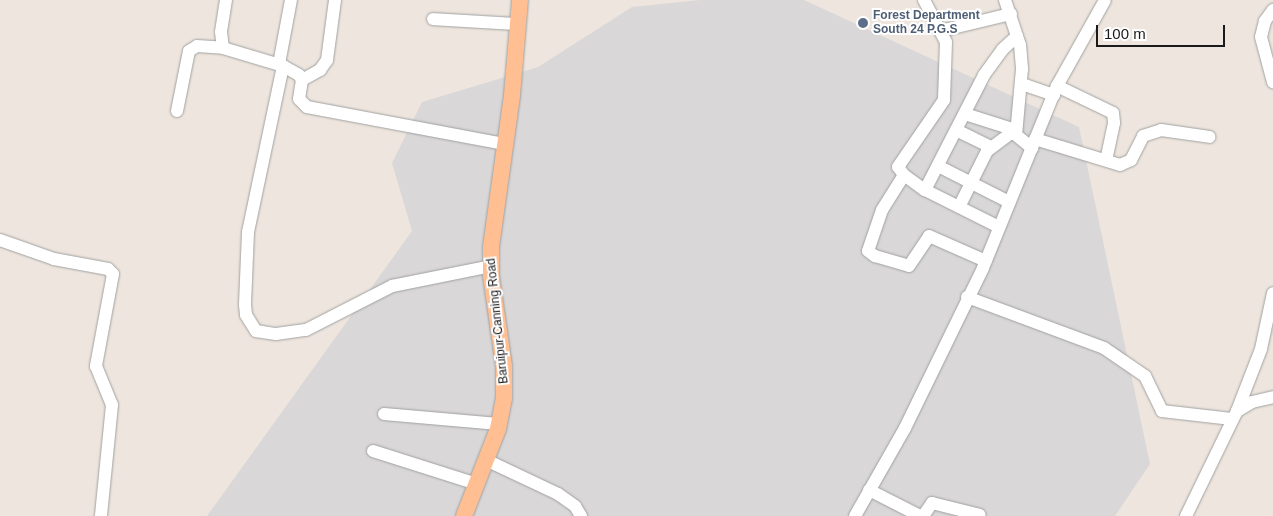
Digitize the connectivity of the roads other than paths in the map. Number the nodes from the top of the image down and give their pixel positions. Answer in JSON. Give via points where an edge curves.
{"nodes":[{"id":1,"x":226,"y":0,"type":"edge"},
{"id":2,"x":291,"y":0,"type":"edge"},
{"id":3,"x":335,"y":0,"type":"edge"},
{"id":4,"x":520,"y":0,"type":"edge"},
{"id":5,"x":1005,"y":0,"type":"edge"},
{"id":6,"x":1105,"y":0,"type":"edge"},
{"id":7,"x":926,"y":1,"type":"edge"},
{"id":8,"x":1273,"y":10,"type":"edge"},
{"id":9,"x":1011,"y":14,"type":"junction"},
{"id":10,"x":433,"y":19,"type":"dead end"},
{"id":11,"x":518,"y":24,"type":"junction"},
{"id":12,"x":940,"y":31,"type":"junction"},
{"id":13,"x":1017,"y":36,"type":"junction"},
{"id":14,"x":223,"y":48,"type":"junction"},
{"id":15,"x":281,"y":65,"type":"junction"},
{"id":16,"x":302,"y":80,"type":"junction"},
{"id":17,"x":1273,"y":82,"type":"edge"},
{"id":18,"x":1022,"y":84,"type":"junction"},
{"id":19,"x":1055,"y":91,"type":"junction"},
{"id":20,"x":177,"y":111,"type":"dead end"},
{"id":21,"x":964,"y":114,"type":"junction"},
{"id":22,"x":956,"y":130,"type":"junction"},
{"id":23,"x":1015,"y":130,"type":"junction"},
{"id":24,"x":1210,"y":137,"type":"dead end"},
{"id":25,"x":504,"y":144,"type":"junction"},
{"id":26,"x":1034,"y":144,"type":"junction"},
{"id":27,"x":991,"y":147,"type":"junction"},
{"id":28,"x":1106,"y":160,"type":"junction"},
{"id":29,"x":938,"y":166,"type":"junction"},
{"id":30,"x":904,"y":175,"type":"junction"},
{"id":31,"x":969,"y":183,"type":"junction"},
{"id":32,"x":926,"y":190,"type":"junction"},
{"id":33,"x":1009,"y":202,"type":"junction"},
{"id":34,"x":959,"y":206,"type":"junction"},
{"id":35,"x":999,"y":227,"type":"junction"},
{"id":36,"x":0,"y":240,"type":"edge"},
{"id":37,"x":986,"y":261,"type":"junction"},
{"id":38,"x":491,"y":266,"type":"junction"},
{"id":39,"x":1273,"y":293,"type":"edge"},
{"id":40,"x":967,"y":297,"type":"junction"},
{"id":41,"x":1273,"y":397,"type":"edge"},
{"id":42,"x":384,"y":414,"type":"dead end"},
{"id":43,"x":1235,"y":415,"type":"junction"},
{"id":44,"x":499,"y":424,"type":"junction"},
{"id":45,"x":373,"y":451,"type":"dead end"},
{"id":46,"x":486,"y":460,"type":"junction"},
{"id":47,"x":478,"y":484,"type":"junction"},
{"id":48,"x":869,"y":490,"type":"junction"},
{"id":49,"x":980,"y":515,"type":"dead end"},
{"id":50,"x":101,"y":516,"type":"edge"},
{"id":51,"x":464,"y":516,"type":"edge"},
{"id":52,"x":581,"y":516,"type":"edge"},
{"id":53,"x":855,"y":516,"type":"edge"},
{"id":54,"x":921,"y":516,"type":"edge"},
{"id":55,"x":1186,"y":516,"type":"edge"}],
"edges":[{"from":1,"to":14,"type":"street","via":[[221,32]]},
{"from":2,"to":15,"type":"street"},
{"from":3,"to":16,"type":"street","via":[[327,60],[320,70]]},
{"from":4,"to":11,"type":"main road","name":"Baruipur-Canning Road"},
{"from":5,"to":9,"type":"street"},
{"from":6,"to":19,"type":"street"},
{"from":7,"to":12,"type":"street"},
{"from":8,"to":17,"type":"street","via":[[1261,30],[1261,45]]},
{"from":9,"to":12,"type":"street"},
{"from":9,"to":13,"type":"street"},
{"from":10,"to":11,"type":"street"},
{"from":11,"to":25,"type":"main road","name":"Baruipur-Canning Road"},
{"from":12,"to":30,"type":"street","via":[[947,47],[944,100],[901,161],[898,167]]},
{"from":13,"to":18,"type":"street"},
{"from":13,"to":21,"type":"street","via":[[998,55]]},
{"from":14,"to":15,"type":"street"},
{"from":14,"to":20,"type":"street","via":[[197,46],[189,51]]},
{"from":15,"to":16,"type":"street"},
{"from":15,"to":38,"type":"street","via":[[248,232],[245,305],[246,315],[256,331],[276,334],[306,330],[392,286]]},
{"from":16,"to":25,"type":"street","via":[[299,99],[312,110]]},
{"from":18,"to":19,"type":"street"},
{"from":18,"to":23,"type":"street"},
{"from":19,"to":26,"type":"street"},
{"from":19,"to":28,"type":"street","via":[[1113,113]]},
{"from":21,"to":22,"type":"street"},
{"from":21,"to":23,"type":"street"},
{"from":22,"to":27,"type":"street"},
{"from":22,"to":29,"type":"street"},
{"from":23,"to":26,"type":"street","via":[[1019,139]]},
{"from":23,"to":27,"type":"street"},
{"from":24,"to":28,"type":"street","via":[[1160,130],[1144,136],[1127,163]]},
{"from":25,"to":38,"type":"main road","name":"Baruipur-Canning Road"},
{"from":26,"to":28,"type":"street"},
{"from":26,"to":33,"type":"street"},
{"from":27,"to":31,"type":"street"},
{"from":29,"to":31,"type":"street"},
{"from":29,"to":32,"type":"street"},
{"from":30,"to":32,"type":"street"},
{"from":30,"to":37,"type":"street","via":[[882,210],[868,251],[909,266],[929,236]]},
{"from":31,"to":33,"type":"street"},
{"from":31,"to":34,"type":"street"},
{"from":32,"to":34,"type":"street"},
{"from":33,"to":35,"type":"street"},
{"from":34,"to":35,"type":"street"},
{"from":35,"to":37,"type":"street"},
{"from":36,"to":50,"type":"street","via":[[54,259],[108,269],[113,274],[96,366],[112,405]]},
{"from":37,"to":40,"type":"street"},
{"from":38,"to":44,"type":"main road","name":"Baruipur-Canning Road","via":[[504,366],[504,398]]},
{"from":39,"to":43,"type":"street","via":[[1263,344]]},
{"from":40,"to":43,"type":"street","via":[[1104,348],[1141,372],[1162,411]]},
{"from":40,"to":48,"type":"street","via":[[905,428]]},
{"from":41,"to":43,"type":"street","via":[[1252,402]]},
{"from":42,"to":44,"type":"street"},
{"from":43,"to":55,"type":"street"},
{"from":44,"to":46,"type":"main road","name":"Baruipur-Canning Road"},
{"from":45,"to":47,"type":"street"},
{"from":46,"to":47,"type":"main road","name":"Baruipur-Canning Road"},
{"from":46,"to":52,"type":"street","via":[[558,494],[575,506]]},
{"from":47,"to":51,"type":"main road","name":"Baruipur-Canning Road"},
{"from":48,"to":53,"type":"street"},
{"from":48,"to":54,"type":"street"},
{"from":49,"to":54,"type":"street","via":[[932,503]]}]}
